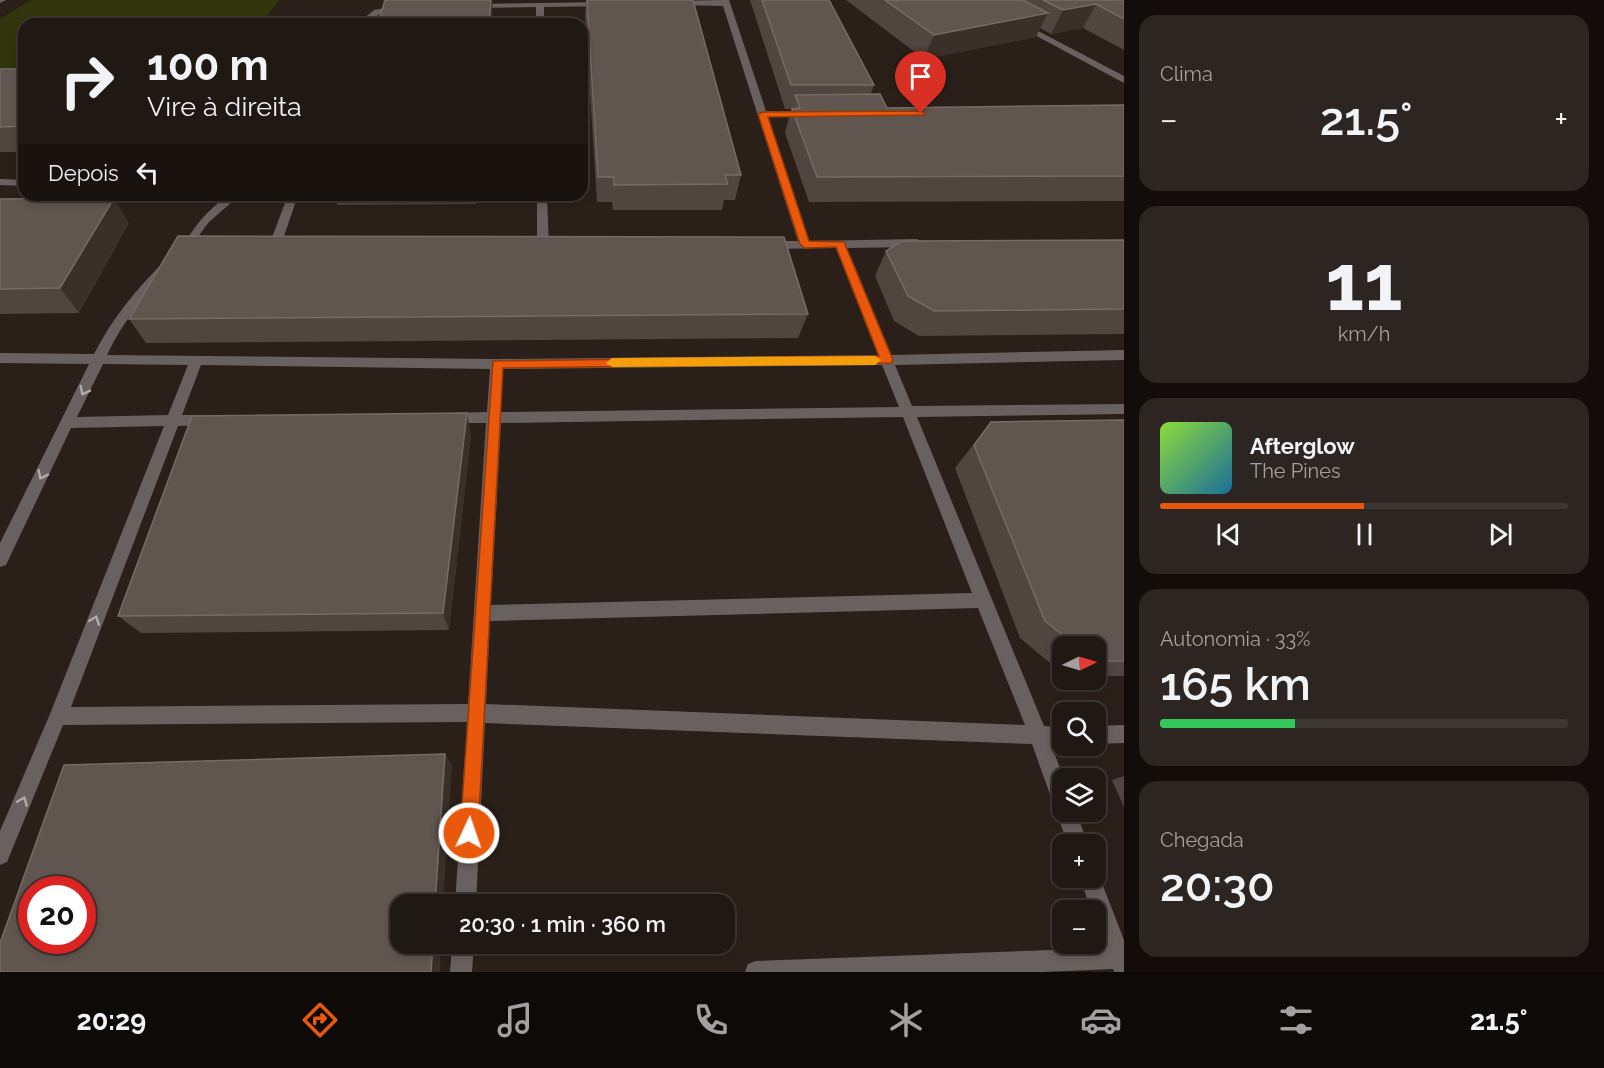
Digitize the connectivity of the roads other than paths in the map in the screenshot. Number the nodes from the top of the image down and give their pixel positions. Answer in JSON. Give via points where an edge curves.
{"nodes":[{"id":1,"x":726,"y":2,"type":"edge"},
{"id":2,"x":663,"y":3,"type":"edge"},
{"id":3,"x":618,"y":4,"type":"edge"},
{"id":4,"x":540,"y":5,"type":"junction"},
{"id":5,"x":459,"y":6,"type":"edge"},
{"id":6,"x":413,"y":7,"type":"edge"},
{"id":7,"x":1009,"y":17,"type":"edge"},
{"id":8,"x":369,"y":18,"type":"edge"},
{"id":9,"x":540,"y":18,"type":"edge"},
{"id":10,"x":1124,"y":80,"type":"edge"},
{"id":11,"x":763,"y":114,"type":"junction"},
{"id":12,"x":821,"y":114,"type":"edge"},
{"id":13,"x":0,"y":182,"type":"edge"},
{"id":14,"x":18,"y":183,"type":"edge"},
{"id":15,"x":227,"y":201,"type":"edge"},
{"id":16,"x":291,"y":201,"type":"edge"},
{"id":17,"x":542,"y":201,"type":"edge"},
{"id":18,"x":935,"y":243,"type":"edge"},
{"id":19,"x":805,"y":244,"type":"junction"},
{"id":20,"x":840,"y":244,"type":"junction"},
{"id":21,"x":757,"y":245,"type":"edge"},
{"id":22,"x":274,"y":247,"type":"edge"},
{"id":23,"x":543,"y":248,"type":"edge"},
{"id":24,"x":206,"y":249,"type":"edge"},
{"id":25,"x":186,"y":254,"type":"junction"},
{"id":26,"x":1124,"y":355,"type":"edge"},
{"id":27,"x":0,"y":358,"type":"edge"},
{"id":28,"x":100,"y":359,"type":"junction"},
{"id":29,"x":887,"y":360,"type":"junction"},
{"id":30,"x":195,"y":361,"type":"junction"},
{"id":31,"x":497,"y":364,"type":"junction"},
{"id":32,"x":1124,"y":409,"type":"edge"},
{"id":33,"x":908,"y":412,"type":"junction"},
{"id":34,"x":435,"y":418,"type":"edge"},
{"id":35,"x":494,"y":418,"type":"junction"},
{"id":36,"x":220,"y":420,"type":"edge"},
{"id":37,"x":172,"y":421,"type":"junction"},
{"id":38,"x":68,"y":423,"type":"junction"},
{"id":39,"x":0,"y":560,"type":"edge"},
{"id":40,"x":984,"y":600,"type":"junction"},
{"id":41,"x":482,"y":613,"type":"junction"},
{"id":42,"x":476,"y":713,"type":"junction"},
{"id":43,"x":58,"y":716,"type":"junction"},
{"id":44,"x":1124,"y":734,"type":"edge"},
{"id":45,"x":1106,"y":735,"type":"edge"},
{"id":46,"x":1052,"y":736,"type":"edge"},
{"id":47,"x":1039,"y":737,"type":"junction"},
{"id":48,"x":1052,"y":773,"type":"edge"},
{"id":49,"x":0,"y":855,"type":"edge"},
{"id":50,"x":1094,"y":888,"type":"edge"},
{"id":51,"x":466,"y":894,"type":"edge"},
{"id":52,"x":462,"y":954,"type":"edge"},
{"id":53,"x":1122,"y":964,"type":"edge"},
{"id":54,"x":461,"y":972,"type":"edge"},
{"id":55,"x":756,"y":972,"type":"edge"}],
"edges":[{"from":1,"to":2,"type":"lane"},
{"from":1,"to":11,"type":"lane"},
{"from":3,"to":4,"type":"lane"},
{"from":4,"to":5,"type":"lane"},
{"from":4,"to":9,"type":"lane"},
{"from":6,"to":8,"type":"lane","via":[[377,12]]},
{"from":7,"to":10,"type":"lane"},
{"from":11,"to":12,"type":"lane"},
{"from":11,"to":19,"type":"lane"},
{"from":13,"to":14,"type":"lane"},
{"from":15,"to":25,"type":"lane","via":[[193,232]]},
{"from":16,"to":22,"type":"lane"},
{"from":17,"to":23,"type":"lane"},
{"from":18,"to":20,"type":"lane"},
{"from":19,"to":20,"type":"lane"},
{"from":19,"to":21,"type":"lane"},
{"from":20,"to":29,"type":"lane"},
{"from":24,"to":25,"type":"lane"},
{"from":25,"to":28,"type":"lane","via":[[162,269],[145,287],[114,327]]},
{"from":26,"to":29,"type":"lane"},
{"from":27,"to":28,"type":"lane"},
{"from":28,"to":30,"type":"lane"},
{"from":28,"to":38,"type":"lane","one_way":true},
{"from":29,"to":31,"type":"lane"},
{"from":29,"to":33,"type":"lane"},
{"from":30,"to":31,"type":"lane"},
{"from":30,"to":37,"type":"lane"},
{"from":31,"to":35,"type":"lane"},
{"from":32,"to":33,"type":"lane"},
{"from":33,"to":35,"type":"lane"},
{"from":33,"to":40,"type":"lane"},
{"from":34,"to":35,"type":"lane"},
{"from":35,"to":41,"type":"lane"},
{"from":36,"to":37,"type":"lane"},
{"from":37,"to":38,"type":"lane"},
{"from":43,"to":37,"type":"lane","one_way":true},
{"from":38,"to":39,"type":"lane","one_way":true},
{"from":40,"to":41,"type":"lane"},
{"from":40,"to":47,"type":"lane"},
{"from":41,"to":42,"type":"lane"},
{"from":42,"to":43,"type":"lane"},
{"from":42,"to":47,"type":"lane"},
{"from":42,"to":51,"type":"lane"},
{"from":49,"to":43,"type":"lane","one_way":true},
{"from":44,"to":45,"type":"lane"},
{"from":46,"to":47,"type":"lane"},
{"from":47,"to":48,"type":"lane"},
{"from":50,"to":53,"type":"lane"},
{"from":52,"to":54,"type":"lane"},
{"from":53,"to":55,"type":"lane"}]}
